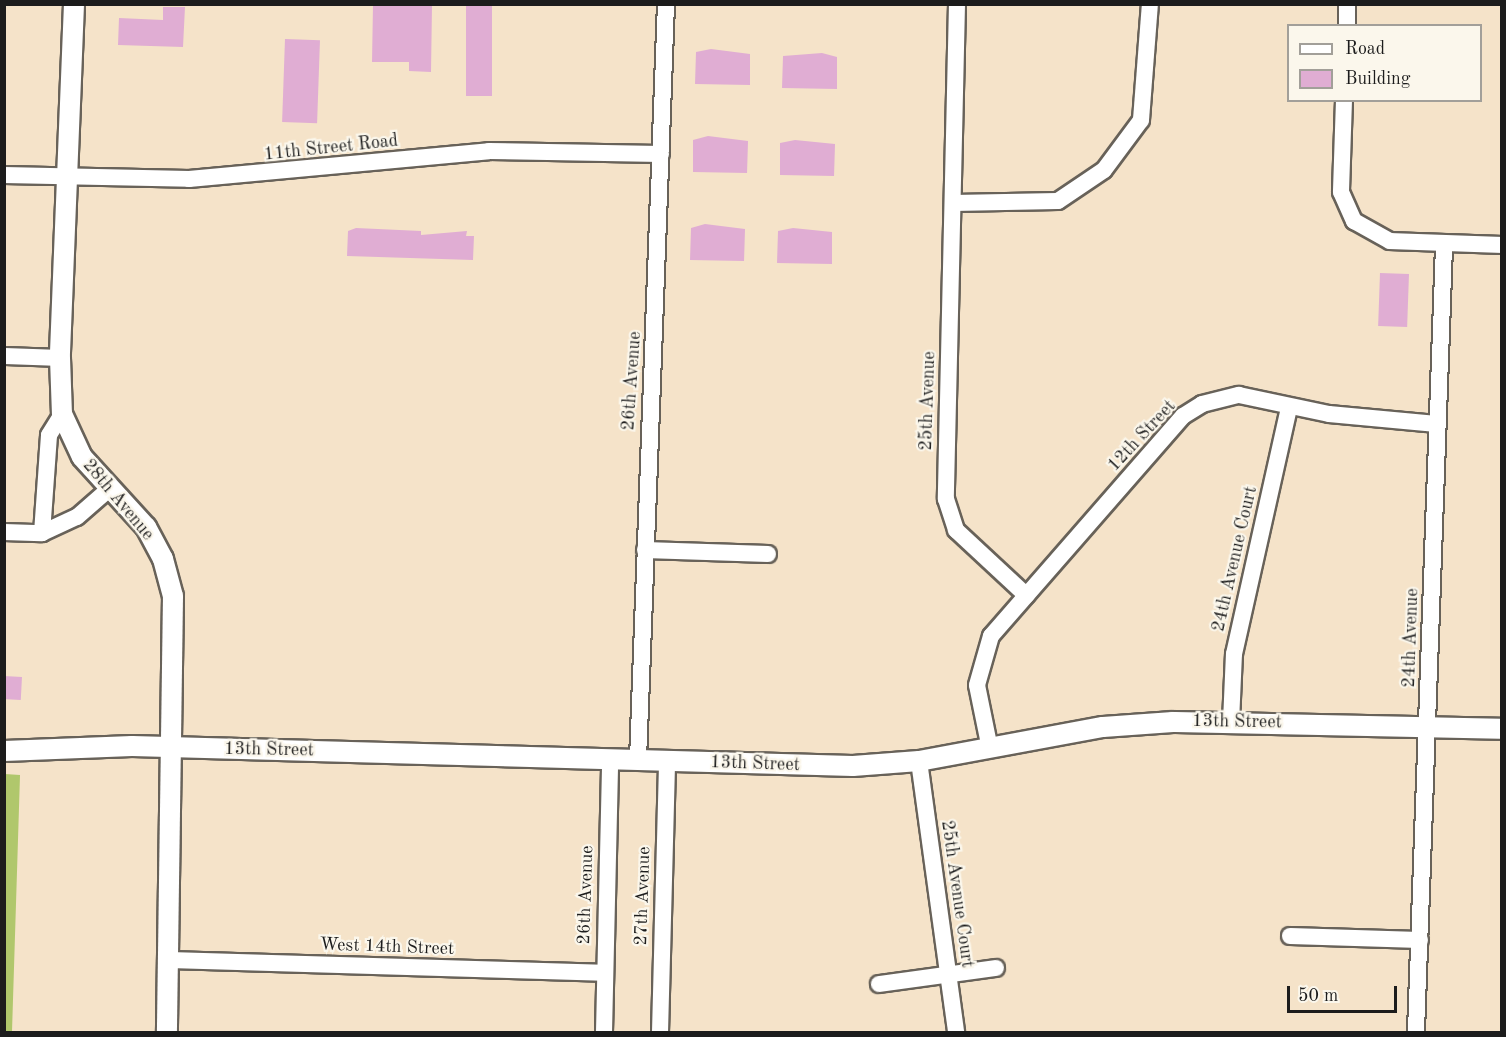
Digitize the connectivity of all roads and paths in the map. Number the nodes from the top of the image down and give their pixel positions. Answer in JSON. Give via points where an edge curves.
{"nodes":[{"id":1,"x":74,"y":4,"type":"edge"},
{"id":2,"x":666,"y":4,"type":"edge"},
{"id":3,"x":957,"y":4,"type":"edge"},
{"id":4,"x":1150,"y":4,"type":"edge"},
{"id":5,"x":1347,"y":4,"type":"edge"},
{"id":6,"x":1347,"y":24,"type":"edge"},
{"id":7,"x":1344,"y":102,"type":"edge"},
{"id":8,"x":661,"y":154,"type":"junction"},
{"id":9,"x":4,"y":175,"type":"edge"},
{"id":10,"x":68,"y":176,"type":"junction"},
{"id":11,"x":953,"y":203,"type":"junction"},
{"id":12,"x":1444,"y":244,"type":"junction"},
{"id":13,"x":1502,"y":245,"type":"edge"},
{"id":14,"x":4,"y":356,"type":"edge"},
{"id":15,"x":60,"y":358,"type":"junction"},
{"id":16,"x":1289,"y":407,"type":"junction"},
{"id":17,"x":62,"y":414,"type":"junction"},
{"id":18,"x":1437,"y":424,"type":"junction"},
{"id":19,"x":108,"y":490,"type":"junction"},
{"id":20,"x":4,"y":532,"type":"edge"},
{"id":21,"x":42,"y":533,"type":"junction"},
{"id":22,"x":645,"y":550,"type":"junction"},
{"id":23,"x":768,"y":554,"type":"dead end"},
{"id":24,"x":1026,"y":595,"type":"junction"},
{"id":25,"x":1231,"y":722,"type":"junction"},
{"id":26,"x":1427,"y":726,"type":"junction"},
{"id":27,"x":1502,"y":729,"type":"edge"},
{"id":28,"x":171,"y":748,"type":"junction"},
{"id":29,"x":990,"y":749,"type":"junction"},
{"id":30,"x":4,"y":751,"type":"edge"},
{"id":31,"x":610,"y":759,"type":"junction"},
{"id":32,"x":638,"y":760,"type":"junction"},
{"id":33,"x":668,"y":761,"type":"junction"},
{"id":34,"x":919,"y":761,"type":"junction"},
{"id":35,"x":1290,"y":936,"type":"dead end"},
{"id":36,"x":1419,"y":940,"type":"junction"},
{"id":37,"x":169,"y":960,"type":"junction"},
{"id":38,"x":996,"y":968,"type":"dead end"},
{"id":39,"x":603,"y":973,"type":"junction"},
{"id":40,"x":948,"y":975,"type":"junction"},
{"id":41,"x":879,"y":984,"type":"dead end"},
{"id":42,"x":167,"y":1032,"type":"edge"},
{"id":43,"x":604,"y":1032,"type":"edge"},
{"id":44,"x":660,"y":1032,"type":"edge"},
{"id":45,"x":956,"y":1032,"type":"edge"},
{"id":46,"x":1416,"y":1032,"type":"edge"}],
"edges":[{"from":1,"to":10,"type":"street","name":"28th Avenue"},
{"from":2,"to":8,"type":"street","name":"26th Avenue"},
{"from":3,"to":11,"type":"street","name":"25th Avenue"},
{"from":4,"to":11,"type":"street","via":[[1141,120],[1104,170],[1058,201]]},
{"from":5,"to":6,"type":"street"},
{"from":7,"to":12,"type":"street","via":[[1343,206],[1366,231],[1390,241]]},
{"from":8,"to":10,"type":"street","name":"11th Street Road","via":[[489,151],[230,178]]},
{"from":8,"to":22,"type":"street","name":"26th Avenue"},
{"from":9,"to":10,"type":"street","name":"11th Street Road"},
{"from":10,"to":15,"type":"street","name":"28th Avenue"},
{"from":11,"to":24,"type":"street","name":"25th Avenue","via":[[947,507],[966,542]]},
{"from":12,"to":13,"type":"street"},
{"from":12,"to":18,"type":"street","name":"24th Avenue"},
{"from":14,"to":15,"type":"street"},
{"from":15,"to":17,"type":"street","name":"28th Avenue"},
{"from":16,"to":18,"type":"street","name":"12th Street"},
{"from":16,"to":24,"type":"street","name":"12th Street","via":[[1239,395],[1202,404],[1183,416]]},
{"from":16,"to":25,"type":"street","name":"24th Avenue Court","via":[[1234,654]]},
{"from":17,"to":19,"type":"street","name":"28th Avenue","via":[[82,457]]},
{"from":17,"to":21,"type":"street","via":[[49,435]]},
{"from":18,"to":26,"type":"street","name":"24th Avenue"},
{"from":19,"to":21,"type":"street","via":[[77,517]]},
{"from":19,"to":28,"type":"street","name":"28th Avenue","via":[[146,527],[163,559],[173,596]]},
{"from":20,"to":21,"type":"street"},
{"from":22,"to":23,"type":"street"},
{"from":22,"to":32,"type":"street","name":"26th Avenue"},
{"from":24,"to":29,"type":"street","via":[[992,636],[979,664],[979,704]]},
{"from":25,"to":26,"type":"street","name":"13th Street"},
{"from":25,"to":29,"type":"street","name":"13th Street","via":[[1103,727]]},
{"from":26,"to":27,"type":"street","name":"13th Street"},
{"from":26,"to":36,"type":"street","name":"24th Avenue"},
{"from":28,"to":30,"type":"street","name":"13th Street"},
{"from":28,"to":31,"type":"street","name":"13th Street"},
{"from":28,"to":37,"type":"street","name":"28th Avenue"},
{"from":29,"to":34,"type":"street","name":"13th Street"},
{"from":31,"to":32,"type":"street","name":"13th Street"},
{"from":31,"to":39,"type":"street","name":"26th Avenue"},
{"from":32,"to":33,"type":"street","name":"13th Street"},
{"from":33,"to":34,"type":"street","name":"13th Street","via":[[853,766]]},
{"from":33,"to":44,"type":"street","name":"27th Avenue"},
{"from":34,"to":40,"type":"street","name":"25th Avenue Court"},
{"from":35,"to":36,"type":"street"},
{"from":36,"to":46,"type":"street","name":"24th Avenue"},
{"from":37,"to":39,"type":"street","name":"West 14th Street"},
{"from":37,"to":42,"type":"street","name":"28th Avenue"},
{"from":38,"to":40,"type":"street"},
{"from":39,"to":43,"type":"street","name":"26th Avenue"},
{"from":40,"to":41,"type":"street"},
{"from":40,"to":45,"type":"street","name":"25th Avenue Court"}]}
